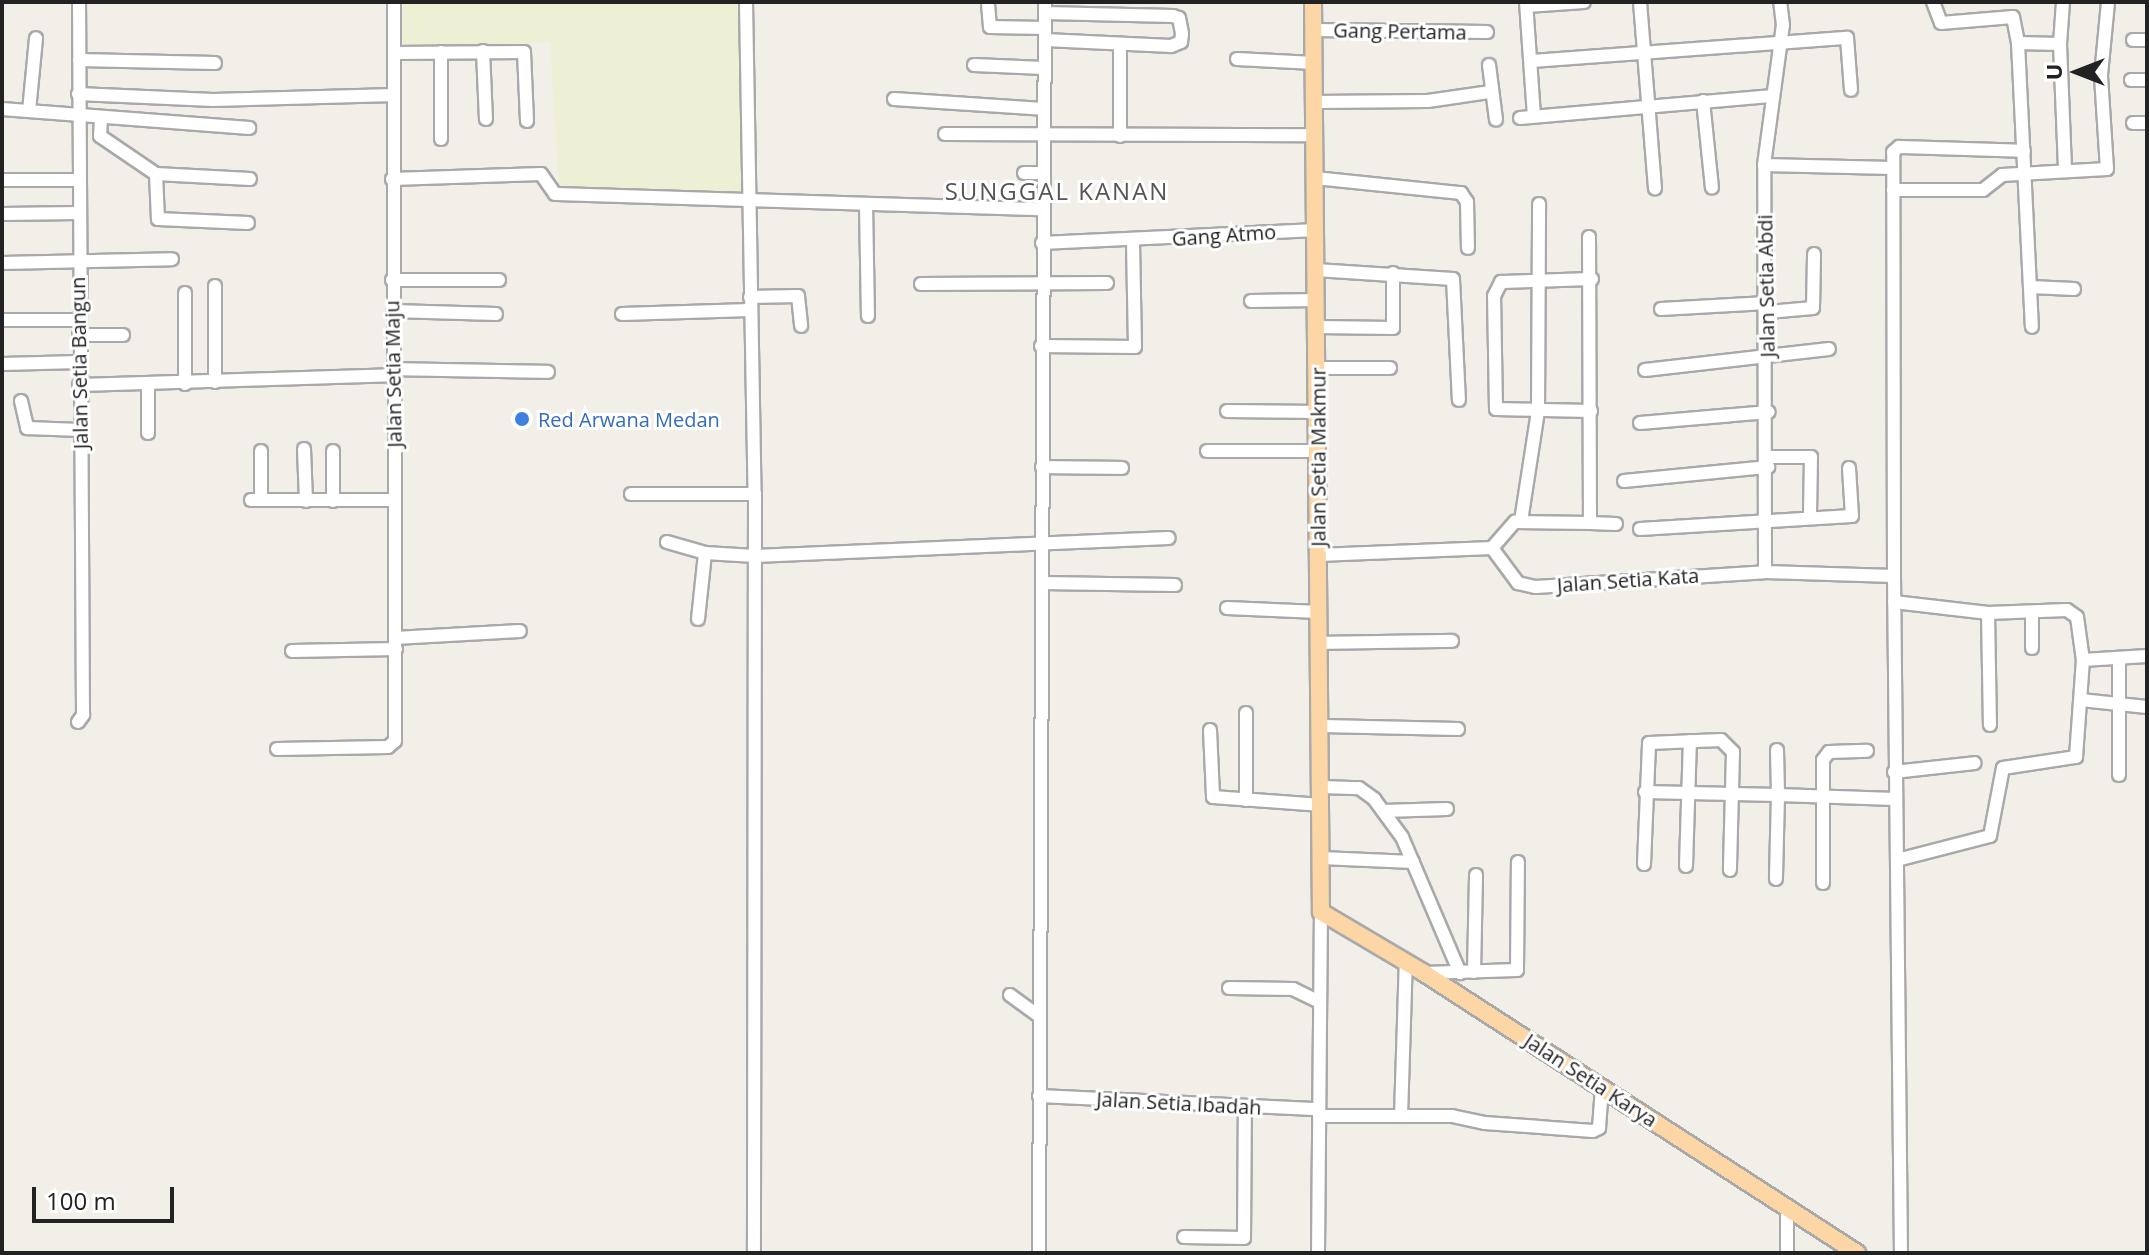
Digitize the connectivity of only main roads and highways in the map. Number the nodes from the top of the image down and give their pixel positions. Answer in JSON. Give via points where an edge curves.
{"nodes":[{"id":1,"x":1313,"y":2,"type":"edge"},
{"id":2,"x":1321,"y":912,"type":"joint"},
{"id":3,"x":1857,"y":1253,"type":"edge"}],
"edges":[{"from":1,"to":2,"type":"main road","name":"Jalan Setia Makmur"},
{"from":2,"to":3,"type":"main road","name":"Jalan Setia Karya","via":[[1406,961]]}]}
